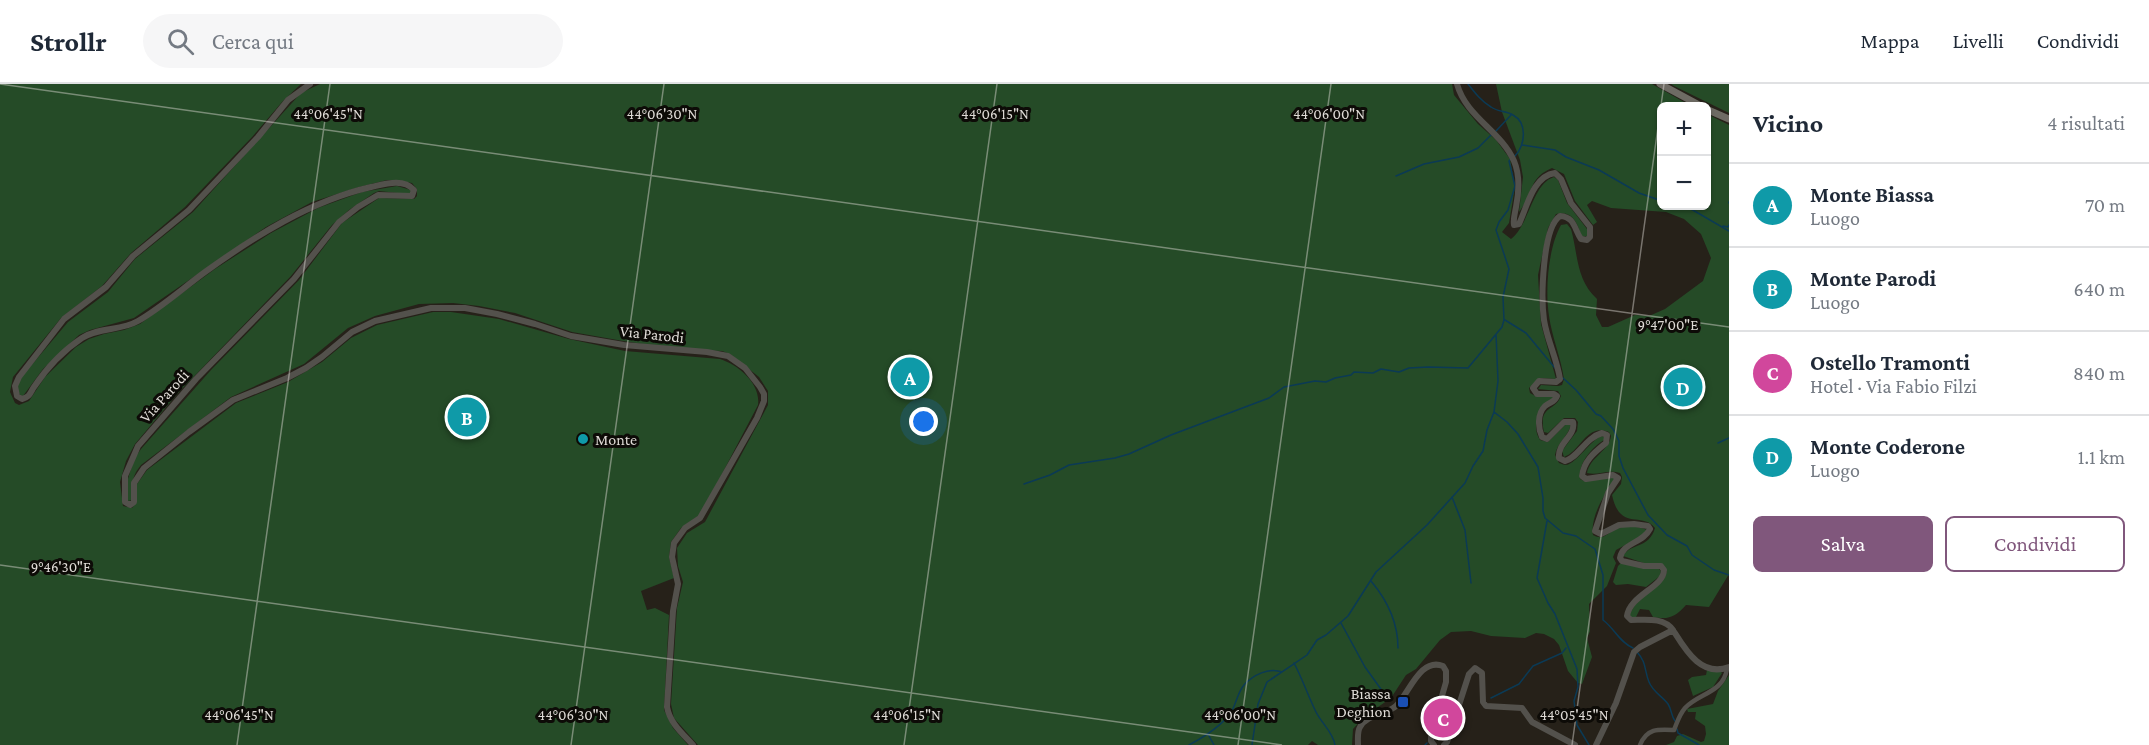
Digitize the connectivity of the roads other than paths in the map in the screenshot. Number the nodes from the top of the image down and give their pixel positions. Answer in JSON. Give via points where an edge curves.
{"nodes":[{"id":1,"x":310,"y":84,"type":"edge"},
{"id":2,"x":1457,"y":84,"type":"edge"},
{"id":3,"x":1660,"y":84,"type":"edge"},
{"id":4,"x":1694,"y":102,"type":"edge"},
{"id":5,"x":1711,"y":111,"type":"edge"},
{"id":6,"x":1729,"y":119,"type":"edge"},
{"id":7,"x":1673,"y":630,"type":"junction"},
{"id":8,"x":1728,"y":668,"type":"edge"},
{"id":9,"x":693,"y":745,"type":"edge"},
{"id":10,"x":1358,"y":745,"type":"edge"},
{"id":11,"x":1434,"y":745,"type":"edge"},
{"id":12,"x":1444,"y":745,"type":"edge"},
{"id":13,"x":1575,"y":745,"type":"edge"},
{"id":14,"x":1596,"y":745,"type":"edge"},
{"id":15,"x":1640,"y":745,"type":"edge"}],
"edges":[{"from":1,"to":9,"type":"street","name":"Via Parodi","via":[[288,100],[189,210],[64,320],[19,377],[15,386],[17,396],[29,396],[43,375],[83,337],[138,321],[268,230],[339,197],[379,185],[410,186],[414,190],[412,196],[378,195],[339,222],[294,279],[196,379],[138,446],[125,477],[125,502],[130,505],[135,500],[134,483],[144,468],[234,400],[306,368],[352,332],[375,321],[414,311],[465,308],[571,336],[728,356],[755,379],[764,401],[702,516],[685,528],[673,547],[678,584],[667,707],[676,726]]},
{"from":2,"to":7,"type":"street","via":[[1467,105],[1501,140],[1514,160],[1519,186],[1514,225],[1519,224],[1536,186],[1555,173],[1591,230],[1589,238],[1581,239],[1572,221],[1560,216],[1555,219],[1547,246],[1542,275],[1543,316],[1560,379],[1539,381],[1533,388],[1537,394],[1557,396],[1543,409],[1540,435],[1549,438],[1564,422],[1574,422],[1574,429],[1558,452],[1564,461],[1594,436],[1606,435],[1606,443],[1588,460],[1582,472],[1586,478],[1618,478],[1608,493],[1595,531],[1603,534],[1618,525],[1634,524],[1650,528],[1644,538],[1623,550],[1620,558],[1644,566],[1661,566],[1664,574],[1632,604],[1627,616],[1631,620],[1662,622]]},
{"from":3,"to":4,"type":"main road"},
{"from":5,"to":6,"type":"main road"},
{"from":7,"to":8,"type":"street","via":[[1696,662]]},
{"from":7,"to":14,"type":"street","via":[[1634,652]]},
{"from":8,"to":15,"type":"street","via":[[1717,688],[1680,714],[1674,730],[1653,730]]},
{"from":10,"to":11,"type":"street","via":[[1361,724],[1394,708],[1413,682],[1436,664],[1443,666],[1446,676],[1431,734]]},
{"from":12,"to":13,"type":"street","via":[[1474,668],[1482,673],[1486,706],[1522,708],[1532,722]]}]}
